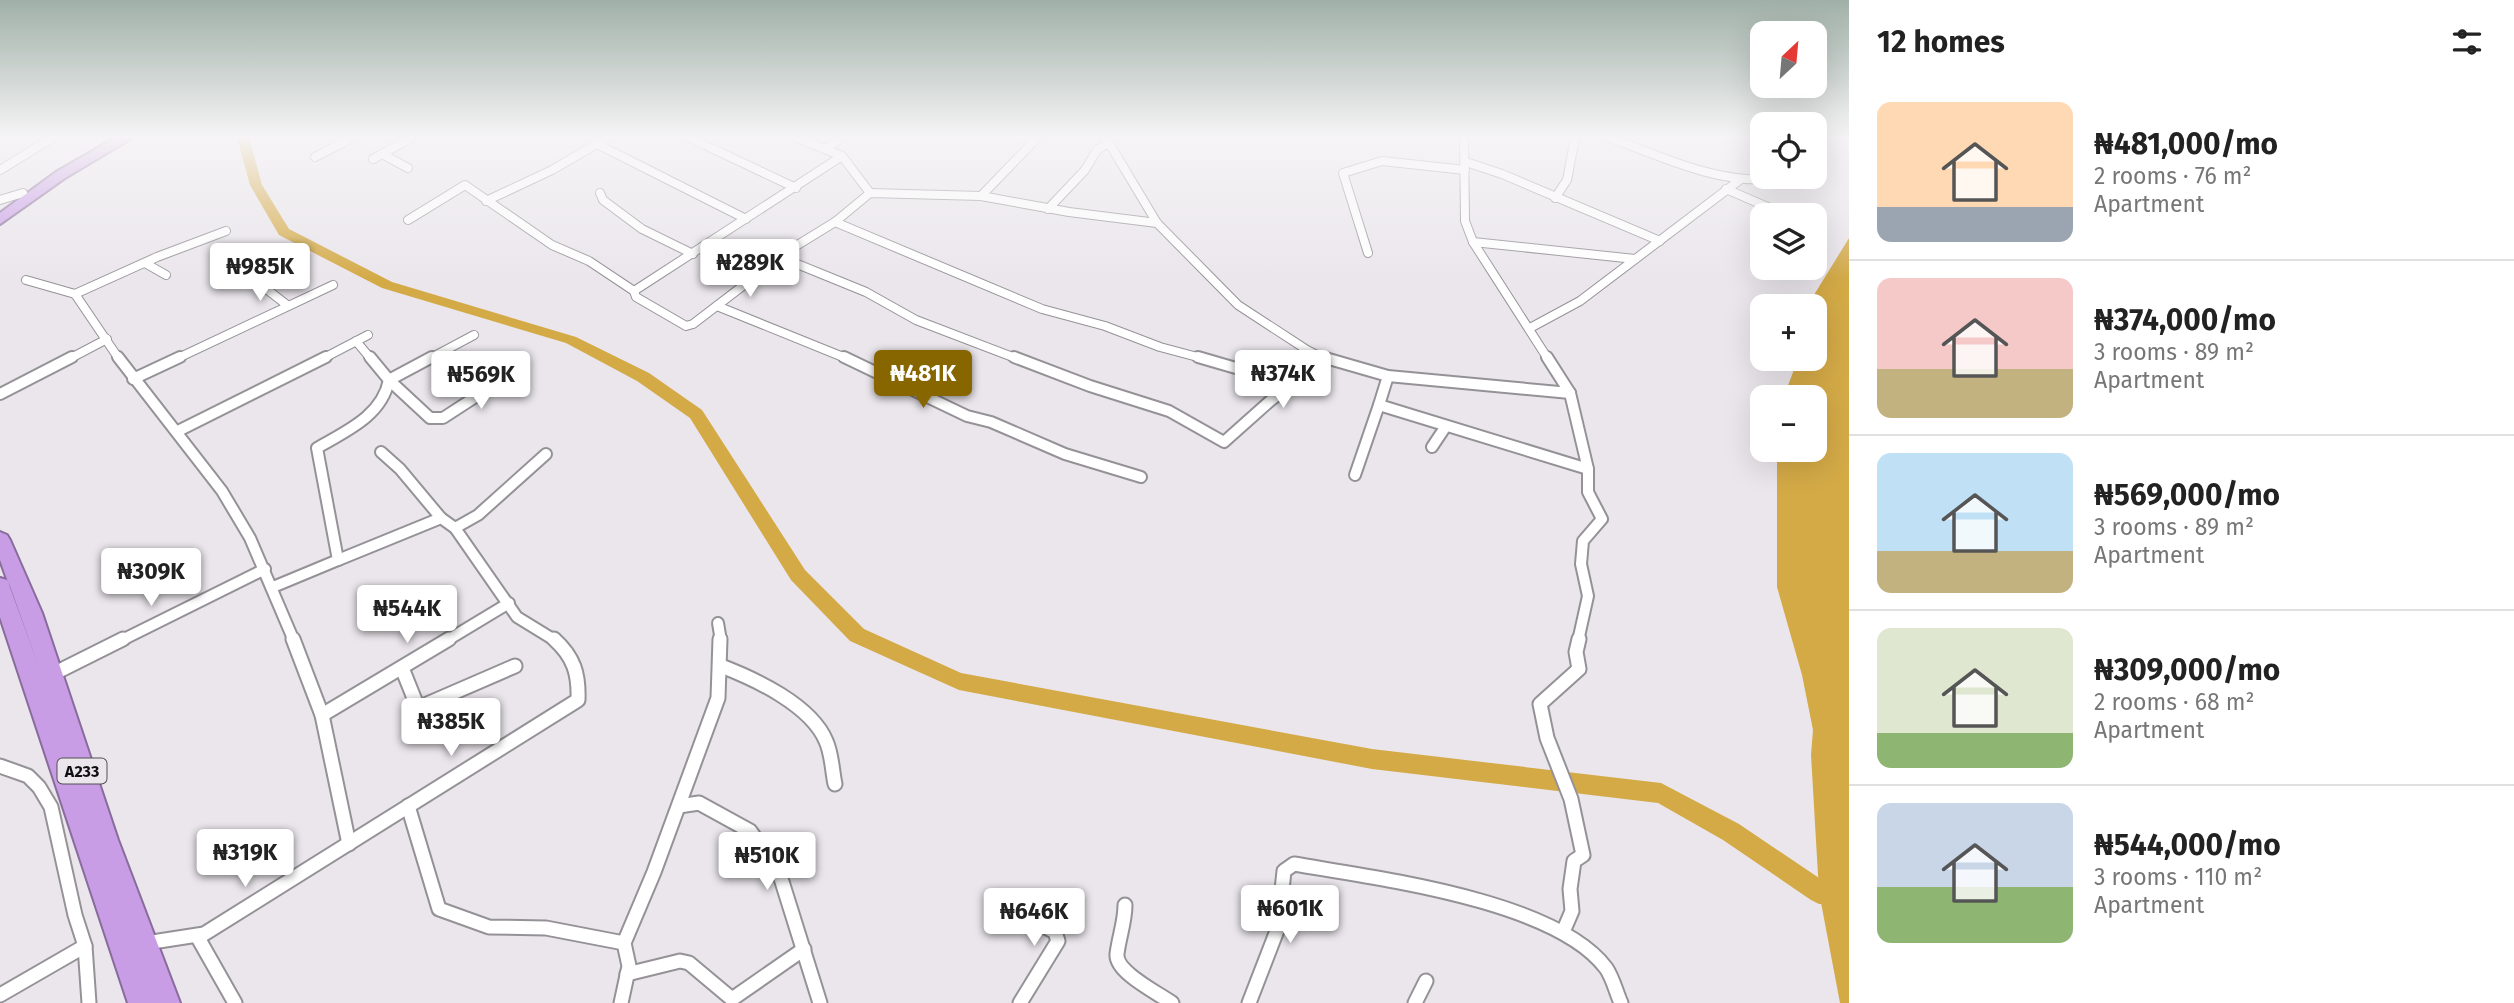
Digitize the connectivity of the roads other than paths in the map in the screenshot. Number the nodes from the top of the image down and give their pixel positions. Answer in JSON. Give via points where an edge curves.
{"nodes":[{"id":1,"x":36,"y":185,"type":"edge"},
{"id":2,"x":44,"y":185,"type":"edge"},
{"id":3,"x":520,"y":185,"type":"edge"},
{"id":4,"x":678,"y":185,"type":"edge"},
{"id":5,"x":789,"y":185,"type":"edge"},
{"id":6,"x":801,"y":185,"type":"edge"},
{"id":7,"x":864,"y":185,"type":"edge"},
{"id":8,"x":992,"y":185,"type":"edge"},
{"id":9,"x":1071,"y":185,"type":"edge"},
{"id":10,"x":1134,"y":185,"type":"edge"},
{"id":11,"x":1347,"y":185,"type":"edge"},
{"id":12,"x":1465,"y":185,"type":"edge"},
{"id":13,"x":1526,"y":185,"type":"edge"},
{"id":14,"x":1564,"y":185,"type":"edge"},
{"id":15,"x":1732,"y":185,"type":"edge"},
{"id":16,"x":796,"y":188,"type":"junction"},
{"id":17,"x":1727,"y":189,"type":"junction"},
{"id":18,"x":23,"y":193,"type":"junction"},
{"id":19,"x":600,"y":193,"type":"dead end"},
{"id":20,"x":870,"y":193,"type":"junction"},
{"id":21,"x":981,"y":196,"type":"junction"},
{"id":22,"x":1556,"y":198,"type":"junction"},
{"id":23,"x":0,"y":200,"type":"edge"},
{"id":24,"x":486,"y":201,"type":"junction"},
{"id":25,"x":1759,"y":203,"type":"edge"},
{"id":26,"x":1048,"y":209,"type":"junction"},
{"id":27,"x":0,"y":211,"type":"edge"},
{"id":28,"x":746,"y":219,"type":"junction"},
{"id":29,"x":0,"y":220,"type":"edge"},
{"id":30,"x":408,"y":220,"type":"dead end"},
{"id":31,"x":835,"y":222,"type":"junction"},
{"id":32,"x":1157,"y":223,"type":"junction"},
{"id":33,"x":226,"y":231,"type":"dead end"},
{"id":34,"x":1660,"y":241,"type":"junction"},
{"id":35,"x":1473,"y":242,"type":"junction"},
{"id":36,"x":1368,"y":253,"type":"dead end"},
{"id":37,"x":692,"y":254,"type":"junction"},
{"id":38,"x":780,"y":257,"type":"junction"},
{"id":39,"x":1635,"y":259,"type":"junction"},
{"id":40,"x":145,"y":262,"type":"junction"},
{"id":41,"x":166,"y":275,"type":"dead end"},
{"id":42,"x":251,"y":276,"type":"dead end"},
{"id":43,"x":26,"y":280,"type":"dead end"},
{"id":44,"x":333,"y":285,"type":"dead end"},
{"id":45,"x":634,"y":291,"type":"junction"},
{"id":46,"x":75,"y":294,"type":"junction"},
{"id":47,"x":287,"y":305,"type":"junction"},
{"id":48,"x":717,"y":306,"type":"junction"},
{"id":49,"x":1530,"y":328,"type":"junction"},
{"id":50,"x":368,"y":335,"type":"dead end"},
{"id":51,"x":474,"y":335,"type":"dead end"},
{"id":52,"x":107,"y":339,"type":"junction"},
{"id":53,"x":356,"y":341,"type":"junction"},
{"id":54,"x":1326,"y":359,"type":"junction"},
{"id":55,"x":1388,"y":376,"type":"junction"},
{"id":56,"x":134,"y":379,"type":"junction"},
{"id":57,"x":503,"y":379,"type":"dead end"},
{"id":58,"x":389,"y":380,"type":"junction"},
{"id":59,"x":1285,"y":390,"type":"junction"},
{"id":60,"x":1570,"y":393,"type":"junction"},
{"id":61,"x":0,"y":394,"type":"edge"},
{"id":62,"x":1380,"y":405,"type":"junction"},
{"id":63,"x":1446,"y":426,"type":"junction"},
{"id":64,"x":178,"y":431,"type":"junction"},
{"id":65,"x":1432,"y":447,"type":"dead end"},
{"id":66,"x":381,"y":452,"type":"dead end"},
{"id":67,"x":546,"y":454,"type":"dead end"},
{"id":68,"x":1588,"y":468,"type":"junction"},
{"id":69,"x":1355,"y":475,"type":"dead end"},
{"id":70,"x":1141,"y":477,"type":"dead end"},
{"id":71,"x":441,"y":518,"type":"junction"},
{"id":72,"x":455,"y":528,"type":"junction"},
{"id":73,"x":0,"y":540,"type":"edge"},
{"id":74,"x":338,"y":560,"type":"junction"},
{"id":75,"x":265,"y":569,"type":"junction"},
{"id":76,"x":0,"y":586,"type":"edge"},
{"id":77,"x":273,"y":587,"type":"junction"},
{"id":78,"x":509,"y":603,"type":"junction"},
{"id":79,"x":718,"y":623,"type":"dead end"},
{"id":80,"x":516,"y":666,"type":"dead end"},
{"id":81,"x":721,"y":666,"type":"junction"},
{"id":82,"x":402,"y":668,"type":"junction"},
{"id":83,"x":51,"y":675,"type":"junction"},
{"id":84,"x":322,"y":715,"type":"junction"},
{"id":85,"x":0,"y":765,"type":"edge"},
{"id":86,"x":835,"y":784,"type":"dead end"},
{"id":87,"x":408,"y":806,"type":"junction"},
{"id":88,"x":679,"y":806,"type":"junction"},
{"id":89,"x":349,"y":844,"type":"junction"},
{"id":90,"x":116,"y":898,"type":"junction"},
{"id":91,"x":1001,"y":904,"type":"dead end"},
{"id":92,"x":1125,"y":905,"type":"dead end"},
{"id":93,"x":1563,"y":932,"type":"junction"},
{"id":94,"x":197,"y":936,"type":"junction"},
{"id":95,"x":143,"y":943,"type":"junction"},
{"id":96,"x":624,"y":943,"type":"junction"},
{"id":97,"x":85,"y":946,"type":"junction"},
{"id":98,"x":804,"y":949,"type":"junction"},
{"id":99,"x":627,"y":974,"type":"junction"},
{"id":100,"x":1426,"y":981,"type":"dead end"},
{"id":101,"x":0,"y":995,"type":"edge"},
{"id":102,"x":89,"y":1003,"type":"edge"},
{"id":103,"x":142,"y":1003,"type":"edge"},
{"id":104,"x":166,"y":1003,"type":"edge"},
{"id":105,"x":235,"y":1003,"type":"edge"},
{"id":106,"x":621,"y":1003,"type":"edge"},
{"id":107,"x":820,"y":1003,"type":"edge"},
{"id":108,"x":1020,"y":1003,"type":"edge"},
{"id":109,"x":1172,"y":1003,"type":"edge"},
{"id":110,"x":1249,"y":1003,"type":"edge"},
{"id":111,"x":1415,"y":1003,"type":"edge"},
{"id":112,"x":1621,"y":1003,"type":"edge"}],
"edges":[{"from":1,"to":18,"type":"highway"},
{"from":2,"to":29,"type":"highway"},
{"from":3,"to":24,"type":"street"},
{"from":4,"to":28,"type":"street"},
{"from":5,"to":16,"type":"street"},
{"from":6,"to":16,"type":"street"},
{"from":7,"to":20,"type":"street"},
{"from":8,"to":21,"type":"street"},
{"from":9,"to":26,"type":"street"},
{"from":10,"to":32,"type":"street"},
{"from":11,"to":36,"type":"street"},
{"from":12,"to":35,"type":"street","via":[[1465,221]]},
{"from":13,"to":22,"type":"street"},
{"from":14,"to":22,"type":"street"},
{"from":15,"to":17,"type":"street"},
{"from":16,"to":28,"type":"street"},
{"from":17,"to":25,"type":"street"},
{"from":17,"to":34,"type":"street"},
{"from":18,"to":23,"type":"street"},
{"from":18,"to":27,"type":"highway"},
{"from":19,"to":37,"type":"street","via":[[636,225]]},
{"from":20,"to":21,"type":"street"},
{"from":20,"to":31,"type":"street"},
{"from":21,"to":26,"type":"street"},
{"from":22,"to":34,"type":"street"},
{"from":24,"to":30,"type":"street","via":[[465,185]]},
{"from":24,"to":45,"type":"street"},
{"from":26,"to":32,"type":"street"},
{"from":28,"to":37,"type":"street"},
{"from":31,"to":38,"type":"street"},
{"from":31,"to":59,"type":"street","via":[[1042,309],[1229,365]]},
{"from":32,"to":54,"type":"street","via":[[1238,305]]},
{"from":33,"to":40,"type":"street"},
{"from":34,"to":39,"type":"street"},
{"from":35,"to":39,"type":"street"},
{"from":35,"to":49,"type":"street"},
{"from":37,"to":45,"type":"street"},
{"from":38,"to":48,"type":"street"},
{"from":38,"to":59,"type":"street","via":[[866,292],[916,320],[1169,411],[1224,442]]},
{"from":39,"to":49,"type":"street","via":[[1580,301]]},
{"from":40,"to":41,"type":"street"},
{"from":40,"to":46,"type":"street"},
{"from":42,"to":47,"type":"street"},
{"from":43,"to":46,"type":"street"},
{"from":44,"to":47,"type":"street"},
{"from":45,"to":48,"type":"street","via":[[636,297],[686,326]]},
{"from":46,"to":52,"type":"street"},
{"from":47,"to":56,"type":"street"},
{"from":48,"to":70,"type":"street","via":[[854,361],[967,416]]},
{"from":49,"to":60,"type":"street"},
{"from":50,"to":53,"type":"street"},
{"from":51,"to":58,"type":"street"},
{"from":52,"to":56,"type":"street"},
{"from":52,"to":61,"type":"street"},
{"from":53,"to":58,"type":"street"},
{"from":53,"to":64,"type":"street"},
{"from":54,"to":55,"type":"street"},
{"from":54,"to":59,"type":"street"},
{"from":55,"to":60,"type":"street"},
{"from":55,"to":62,"type":"street"},
{"from":56,"to":64,"type":"street"},
{"from":57,"to":58,"type":"street","via":[[443,418],[430,418]]},
{"from":58,"to":74,"type":"street","via":[[389,392],[379,407],[317,448]]},
{"from":60,"to":68,"type":"street"},
{"from":62,"to":63,"type":"street"},
{"from":62,"to":69,"type":"street"},
{"from":63,"to":65,"type":"street"},
{"from":63,"to":68,"type":"street"},
{"from":64,"to":75,"type":"street","via":[[222,491]]},
{"from":66,"to":71,"type":"street"},
{"from":67,"to":72,"type":"street","via":[[486,508]]},
{"from":68,"to":93,"type":"street","via":[[1588,492],[1602,519],[1583,541],[1581,564],[1588,596],[1576,652],[1579,668],[1540,704],[1549,747],[1572,802],[1583,855],[1574,861],[1572,911]]},
{"from":71,"to":72,"type":"street"},
{"from":71,"to":74,"type":"street"},
{"from":72,"to":78,"type":"street"},
{"from":73,"to":83,"type":"highway","number":"A233"},
{"from":74,"to":77,"type":"street"},
{"from":75,"to":77,"type":"street"},
{"from":75,"to":83,"type":"street"},
{"from":76,"to":90,"type":"highway","number":"A233"},
{"from":77,"to":84,"type":"street"},
{"from":78,"to":82,"type":"street"},
{"from":78,"to":87,"type":"street","via":[[517,617],[570,655],[579,678],[578,700]]},
{"from":79,"to":81,"type":"street"},
{"from":80,"to":82,"type":"street","via":[[422,708],[418,708]]},
{"from":81,"to":86,"type":"street","via":[[749,676],[814,724],[825,737]]},
{"from":81,"to":88,"type":"street","via":[[718,698]]},
{"from":82,"to":84,"type":"street"},
{"from":83,"to":90,"type":"highway","number":"A233"},
{"from":84,"to":89,"type":"street"},
{"from":85,"to":97,"type":"street","via":[[27,776],[51,807]]},
{"from":87,"to":89,"type":"street"},
{"from":87,"to":96,"type":"street","via":[[439,909],[489,927],[545,928]]},
{"from":88,"to":96,"type":"street"},
{"from":88,"to":98,"type":"street","via":[[699,803],[750,831],[779,872]]},
{"from":89,"to":94,"type":"street"},
{"from":90,"to":95,"type":"highway","number":"A233"},
{"from":90,"to":103,"type":"highway","number":"A233"},
{"from":91,"to":108,"type":"street","via":[[1055,932],[1058,942]]},
{"from":92,"to":109,"type":"street","via":[[1118,963]]},
{"from":93,"to":110,"type":"street","via":[[1451,892],[1294,864],[1284,871],[1278,928]]},
{"from":93,"to":112,"type":"street","via":[[1610,971],[1619,986]]},
{"from":94,"to":95,"type":"street"},
{"from":94,"to":105,"type":"street"},
{"from":95,"to":104,"type":"highway","number":"A233"},
{"from":96,"to":99,"type":"street"},
{"from":97,"to":101,"type":"street"},
{"from":97,"to":102,"type":"street"},
{"from":98,"to":99,"type":"street","via":[[732,999],[689,963],[680,961]]},
{"from":98,"to":107,"type":"street"},
{"from":99,"to":106,"type":"street"},
{"from":100,"to":111,"type":"street"}]}
